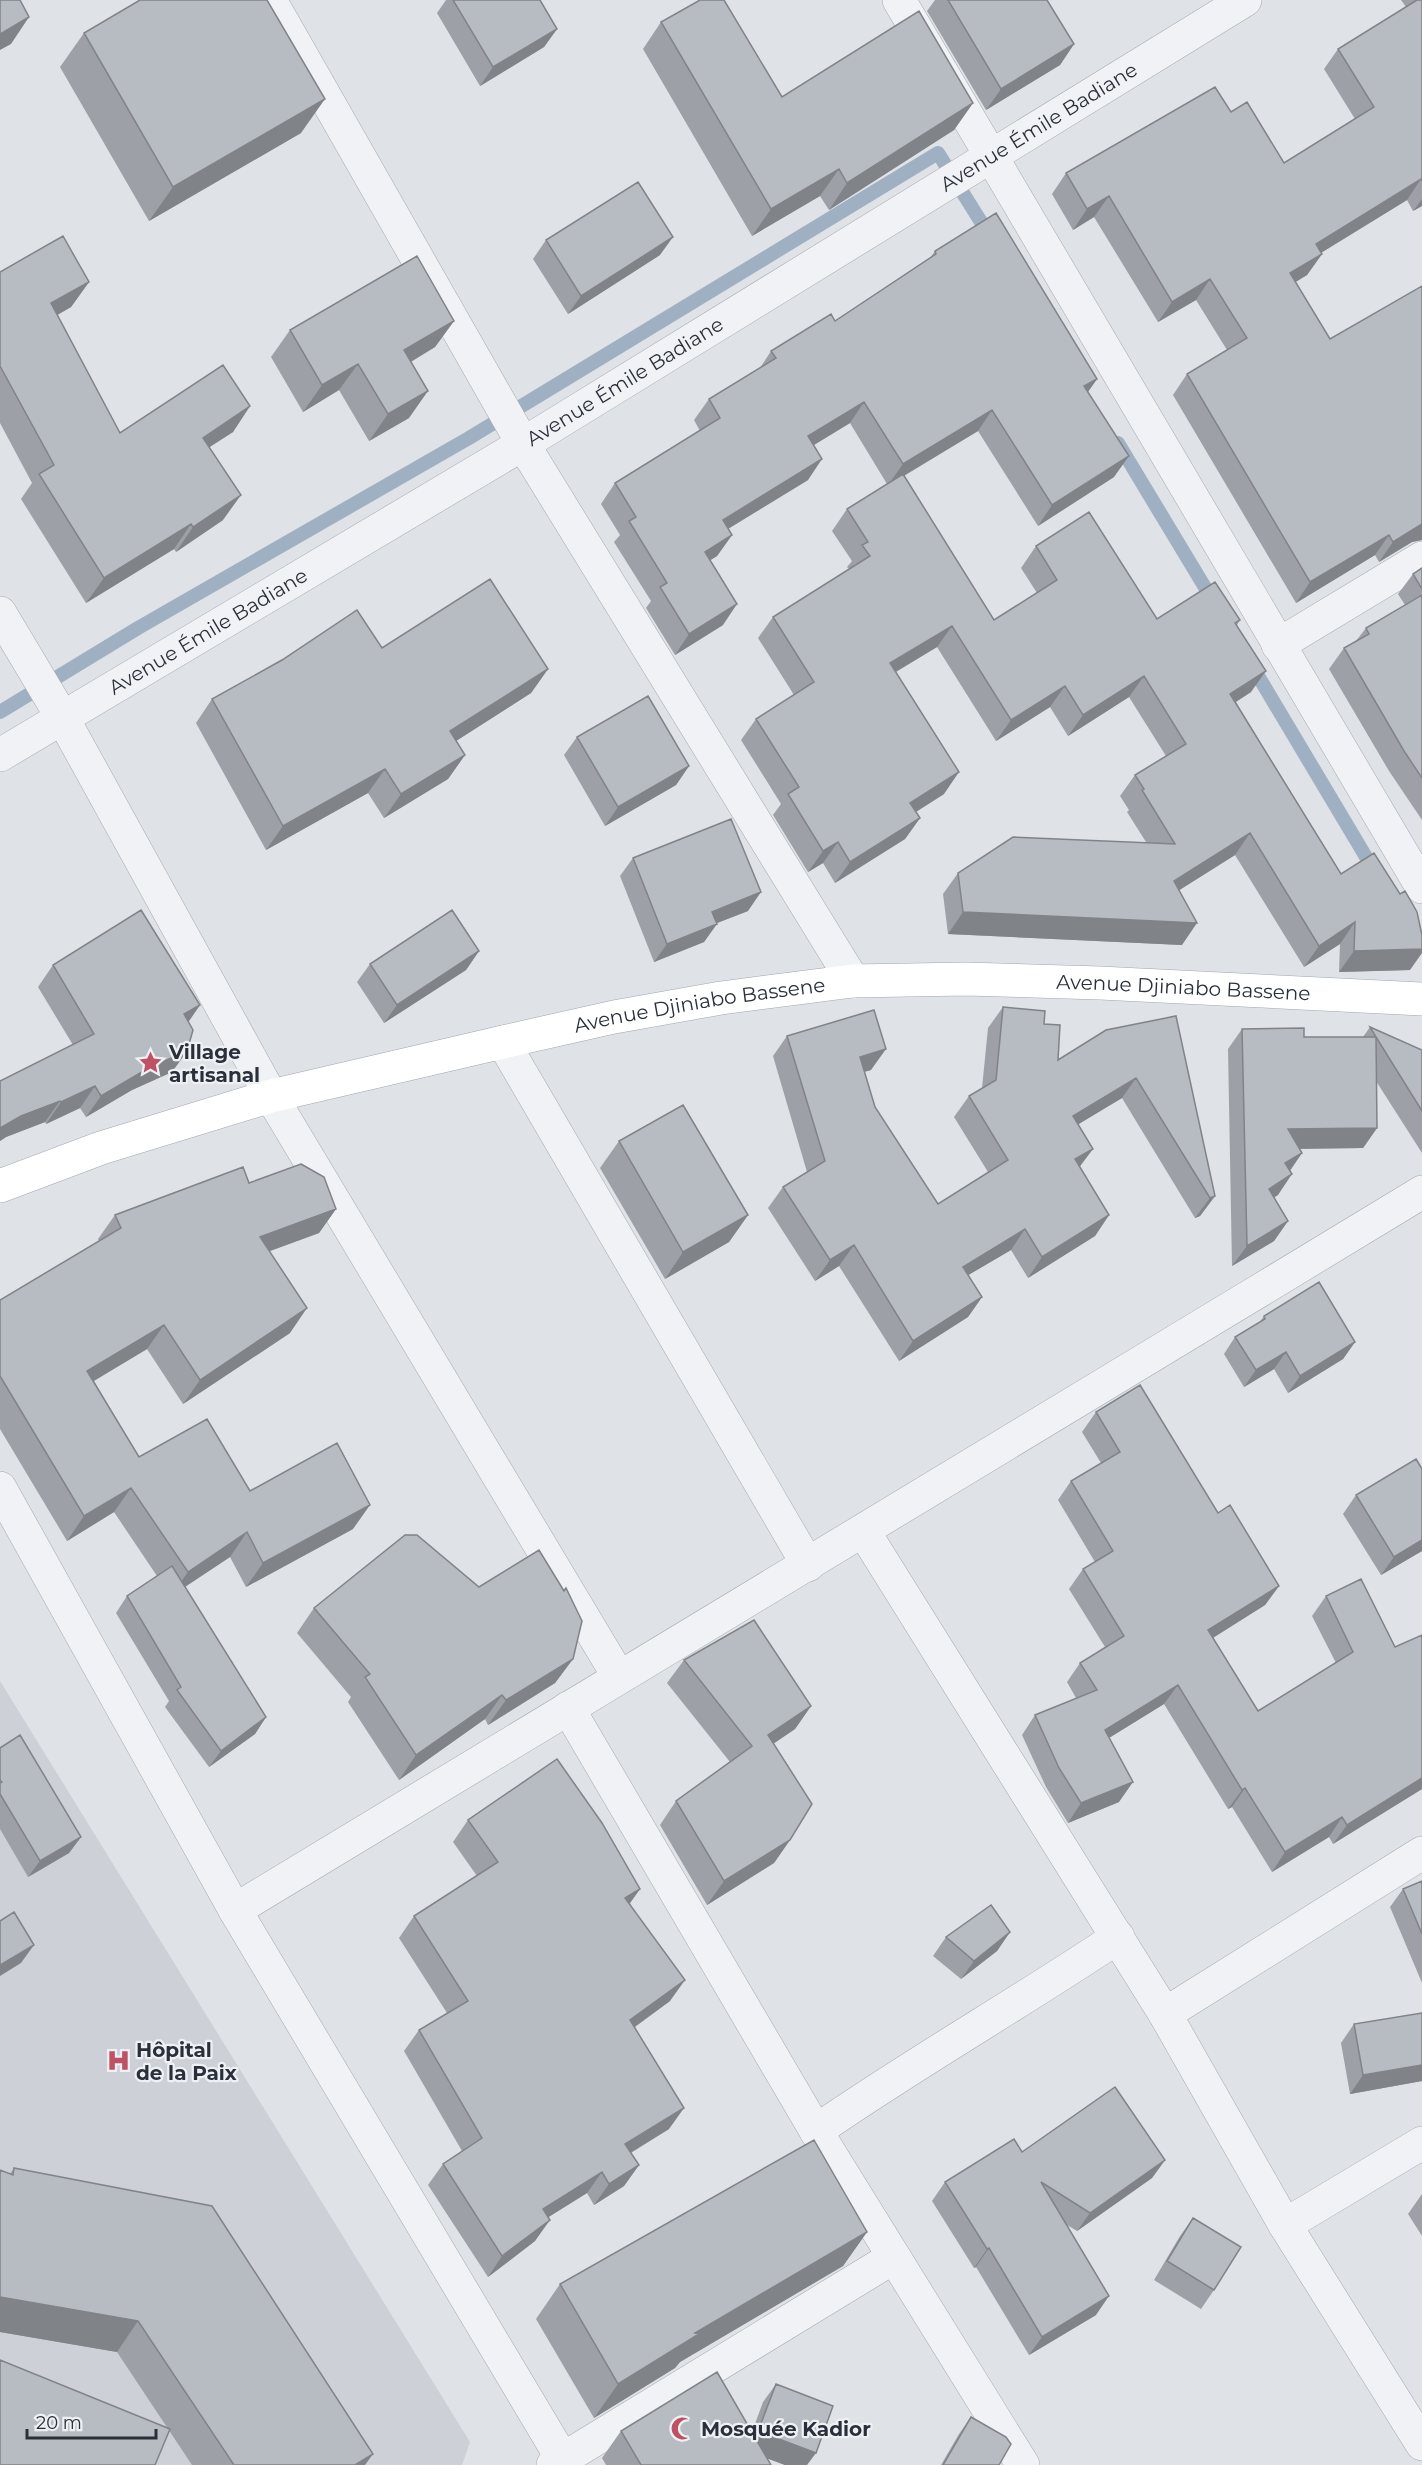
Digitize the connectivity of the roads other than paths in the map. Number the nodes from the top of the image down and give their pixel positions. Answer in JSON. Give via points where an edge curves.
{"nodes":[{"id":1,"x":270,"y":0,"type":"edge"},
{"id":2,"x":899,"y":0,"type":"edge"},
{"id":3,"x":1245,"y":0,"type":"edge"},
{"id":4,"x":990,"y":155,"type":"junction"},
{"id":5,"x":523,"y":444,"type":"junction"},
{"id":6,"x":1422,"y":558,"type":"edge"},
{"id":7,"x":0,"y":613,"type":"edge"},
{"id":8,"x":1278,"y":645,"type":"junction"},
{"id":9,"x":62,"y":717,"type":"junction"},
{"id":10,"x":0,"y":755,"type":"edge"},
{"id":11,"x":1422,"y":887,"type":"edge"},
{"id":12,"x":853,"y":981,"type":"junction"},
{"id":13,"x":1422,"y":999,"type":"edge"},
{"id":14,"x":503,"y":1041,"type":"junction"},
{"id":15,"x":271,"y":1096,"type":"junction"},
{"id":16,"x":0,"y":1186,"type":"edge"},
{"id":17,"x":1422,"y":1192,"type":"edge"},
{"id":18,"x":0,"y":1488,"type":"edge"},
{"id":19,"x":864,"y":1532,"type":"junction"},
{"id":20,"x":808,"y":1565,"type":"junction"},
{"id":21,"x":619,"y":1677,"type":"junction"},
{"id":22,"x":568,"y":1708,"type":"junction"},
{"id":23,"x":1422,"y":1853,"type":"edge"},
{"id":24,"x":235,"y":1910,"type":"junction"},
{"id":25,"x":1118,"y":1937,"type":"junction"},
{"id":26,"x":1164,"y":2014,"type":"junction"},
{"id":27,"x":816,"y":2131,"type":"junction"},
{"id":28,"x":1422,"y":2143,"type":"edge"},
{"id":29,"x":1286,"y":2225,"type":"junction"},
{"id":30,"x":894,"y":2257,"type":"junction"},
{"id":31,"x":1422,"y":2444,"type":"edge"},
{"id":32,"x":560,"y":2463,"type":"edge"},
{"id":33,"x":1023,"y":2465,"type":"edge"}],
"edges":[{"from":1,"to":5,"type":"street"},
{"from":2,"to":4,"type":"street"},
{"from":3,"to":4,"type":"street","name":"Avenue Émile Badiane"},
{"from":4,"to":5,"type":"street","name":"Avenue Émile Badiane"},
{"from":4,"to":8,"type":"street"},
{"from":5,"to":9,"type":"street","name":"Avenue Émile Badiane"},
{"from":5,"to":12,"type":"street"},
{"from":6,"to":8,"type":"street"},
{"from":7,"to":9,"type":"street"},
{"from":8,"to":11,"type":"street"},
{"from":9,"to":10,"type":"street","name":"Avenue Émile Badiane"},
{"from":9,"to":15,"type":"street"},
{"from":12,"to":13,"type":"main road","name":"Avenue Djiniabo Bassene","via":[[1100,983]]},
{"from":12,"to":14,"type":"main road","name":"Avenue Djiniabo Bassene","via":[[721,998]]},
{"from":14,"to":15,"type":"main road","name":"Avenue Djiniabo Bassene"},
{"from":14,"to":20,"type":"street"},
{"from":15,"to":16,"type":"main road","name":"Avenue Djiniabo Bassene","via":[[101,1148]]},
{"from":15,"to":21,"type":"street"},
{"from":17,"to":19,"type":"street"},
{"from":18,"to":24,"type":"street"},
{"from":19,"to":20,"type":"street"},
{"from":19,"to":25,"type":"street"},
{"from":20,"to":21,"type":"street"},
{"from":21,"to":22,"type":"street"},
{"from":22,"to":24,"type":"street"},
{"from":22,"to":27,"type":"street"},
{"from":23,"to":26,"type":"street"},
{"from":24,"to":32,"type":"street"},
{"from":25,"to":26,"type":"street"},
{"from":25,"to":27,"type":"street","via":[[910,2067]]},
{"from":26,"to":29,"type":"street"},
{"from":27,"to":30,"type":"street"},
{"from":28,"to":29,"type":"street"},
{"from":29,"to":31,"type":"street"},
{"from":30,"to":32,"type":"street"},
{"from":30,"to":33,"type":"street"}]}
